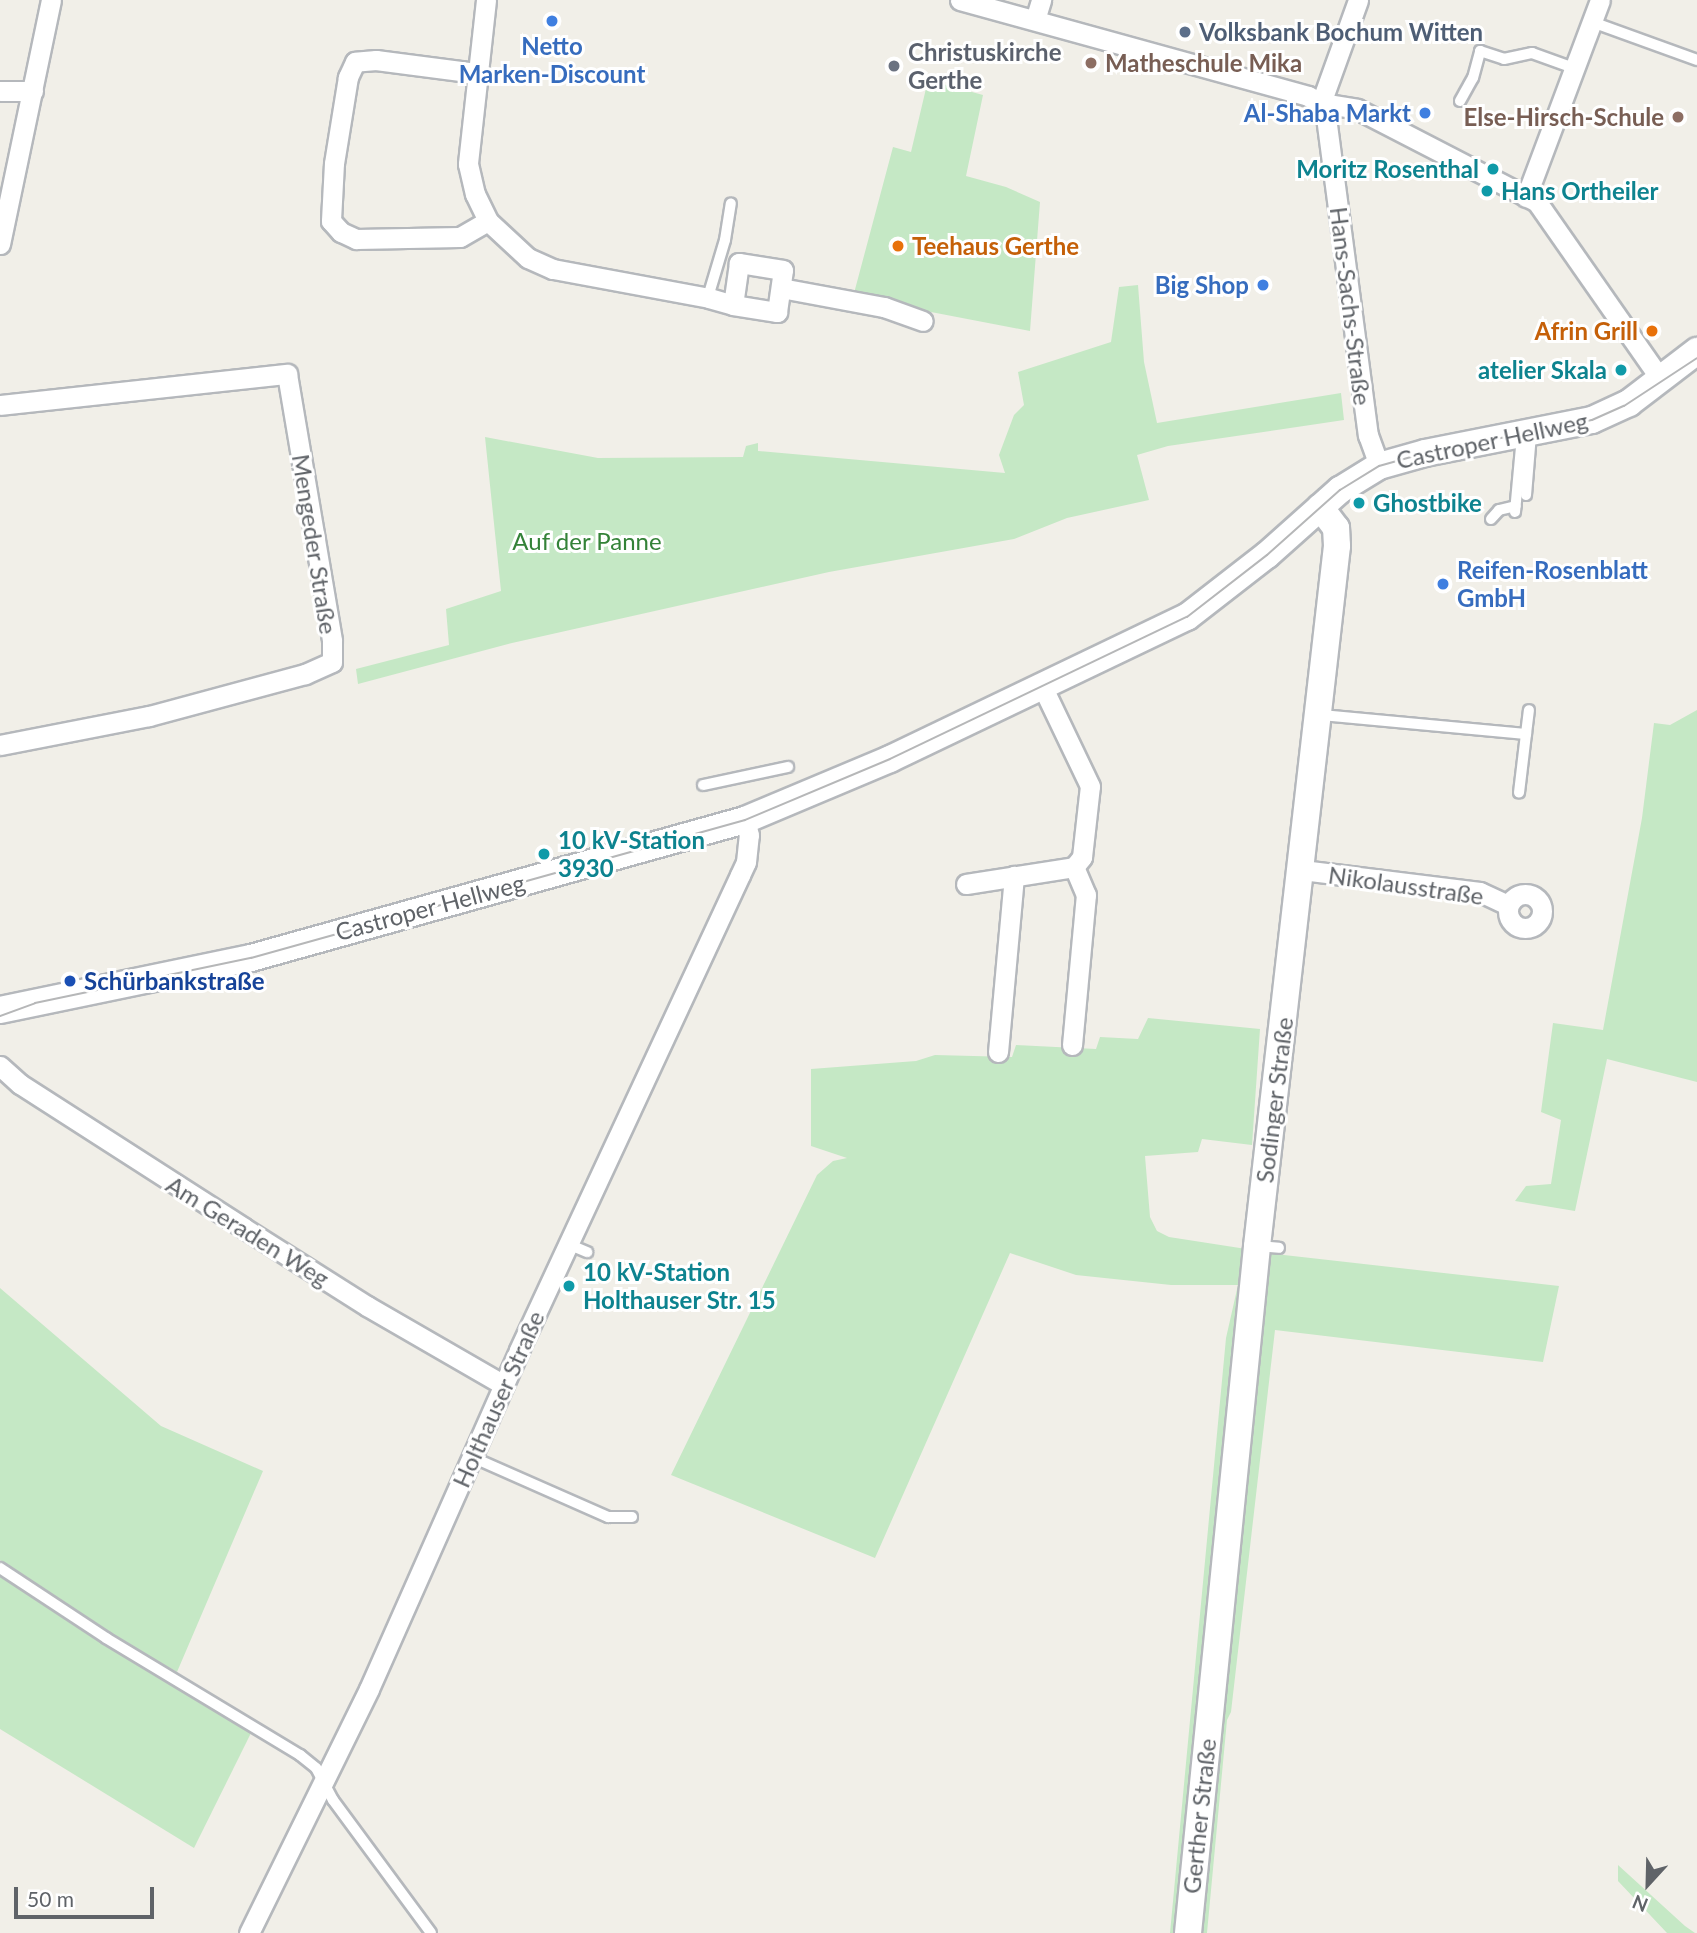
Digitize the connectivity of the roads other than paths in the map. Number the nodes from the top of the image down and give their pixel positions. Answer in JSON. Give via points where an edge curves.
{"nodes":[{"id":1,"x":51,"y":0,"type":"edge"},
{"id":2,"x":486,"y":0,"type":"edge"},
{"id":3,"x":960,"y":0,"type":"edge"},
{"id":4,"x":1041,"y":0,"type":"edge"},
{"id":5,"x":1358,"y":0,"type":"edge"},
{"id":6,"x":1600,"y":0,"type":"edge"},
{"id":7,"x":1035,"y":20,"type":"junction"},
{"id":8,"x":1592,"y":22,"type":"junction"},
{"id":9,"x":1697,"y":60,"type":"edge"},
{"id":10,"x":1574,"y":68,"type":"junction"},
{"id":11,"x":476,"y":73,"type":"junction"},
{"id":12,"x":0,"y":91,"type":"edge"},
{"id":13,"x":33,"y":91,"type":"junction"},
{"id":14,"x":1460,"y":101,"type":"dead end"},
{"id":15,"x":1321,"y":103,"type":"junction"},
{"id":16,"x":1526,"y":197,"type":"junction"},
{"id":17,"x":731,"y":204,"type":"dead end"},
{"id":18,"x":488,"y":221,"type":"junction"},
{"id":19,"x":0,"y":244,"type":"edge"},
{"id":20,"x":781,"y":288,"type":"junction"},
{"id":21,"x":708,"y":298,"type":"junction"},
{"id":22,"x":733,"y":305,"type":"junction"},
{"id":23,"x":923,"y":321,"type":"dead end"},
{"id":24,"x":1696,"y":353,"type":"edge"},
{"id":25,"x":1661,"y":380,"type":"junction"},
{"id":26,"x":0,"y":405,"type":"edge"},
{"id":27,"x":1527,"y":435,"type":"junction"},
{"id":28,"x":1379,"y":466,"type":"junction"},
{"id":29,"x":1526,"y":495,"type":"dead end"},
{"id":30,"x":1320,"y":507,"type":"junction"},
{"id":31,"x":1491,"y":519,"type":"dead end"},
{"id":32,"x":1043,"y":688,"type":"junction"},
{"id":33,"x":1529,"y":710,"type":"dead end"},
{"id":34,"x":1320,"y":715,"type":"junction"},
{"id":35,"x":1526,"y":734,"type":"junction"},
{"id":36,"x":0,"y":745,"type":"edge"},
{"id":37,"x":788,"y":767,"type":"dead end"},
{"id":38,"x":703,"y":785,"type":"dead end"},
{"id":39,"x":1519,"y":793,"type":"dead end"},
{"id":40,"x":745,"y":820,"type":"junction"},
{"id":41,"x":1074,"y":867,"type":"junction"},
{"id":42,"x":1302,"y":870,"type":"junction"},
{"id":43,"x":1014,"y":876,"type":"junction"},
{"id":44,"x":966,"y":884,"type":"dead end"},
{"id":45,"x":1508,"y":905,"type":"dead end"},
{"id":46,"x":0,"y":1010,"type":"edge"},
{"id":47,"x":1072,"y":1045,"type":"dead end"},
{"id":48,"x":998,"y":1052,"type":"dead end"},
{"id":49,"x":0,"y":1066,"type":"edge"},
{"id":50,"x":568,"y":1244,"type":"junction"},
{"id":51,"x":587,"y":1252,"type":"dead end"},
{"id":52,"x":504,"y":1385,"type":"junction"},
{"id":53,"x":472,"y":1457,"type":"junction"},
{"id":54,"x":632,"y":1517,"type":"dead end"},
{"id":55,"x":0,"y":1568,"type":"edge"},
{"id":56,"x":1210,"y":1698,"type":"joint"},
{"id":57,"x":323,"y":1785,"type":"junction"},
{"id":58,"x":249,"y":1933,"type":"edge"},
{"id":59,"x":431,"y":1933,"type":"edge"},
{"id":60,"x":1188,"y":1933,"type":"edge"}],
"edges":[{"from":1,"to":13,"type":"street"},
{"from":2,"to":11,"type":"street"},
{"from":3,"to":7,"type":"street"},
{"from":4,"to":7,"type":"street"},
{"from":5,"to":15,"type":"street"},
{"from":6,"to":8,"type":"street"},
{"from":7,"to":15,"type":"street"},
{"from":8,"to":9,"type":"lane"},
{"from":8,"to":10,"type":"street"},
{"from":10,"to":14,"type":"lane","via":[[1532,53],[1504,59],[1480,51],[1473,78]]},
{"from":10,"to":16,"type":"street"},
{"from":11,"to":18,"type":"street","via":[[468,164]]},
{"from":11,"to":18,"type":"street","via":[[376,60],[355,62],[348,77],[336,150],[331,221],[356,239],[460,237]]},
{"from":12,"to":13,"type":"street"},
{"from":13,"to":19,"type":"street"},
{"from":15,"to":16,"type":"street","via":[[1357,109]]},
{"from":15,"to":28,"type":"street","name":"Hans-Sachs-Straße","via":[[1368,435]]},
{"from":16,"to":25,"type":"street","via":[[1545,211]]},
{"from":17,"to":21,"type":"lane"},
{"from":18,"to":21,"type":"street","via":[[528,258],[553,269]]},
{"from":20,"to":22,"type":"street","via":[[777,312]]},
{"from":20,"to":22,"type":"street","via":[[783,270],[739,263]]},
{"from":20,"to":23,"type":"street","via":[[884,307]]},
{"from":21,"to":22,"type":"street"},
{"from":24,"to":25,"type":"main road","name":"Castroper Hellweg"},
{"from":25,"to":27,"type":"main road","name":"Castroper Hellweg","via":[[1610,413]]},
{"from":26,"to":36,"type":"street","name":"Mengeder Straße","via":[[287,374],[332,662],[305,674],[149,716]]},
{"from":27,"to":28,"type":"main road","name":"Castroper Hellweg"},
{"from":27,"to":29,"type":"lane"},
{"from":27,"to":31,"type":"lane","via":[[1515,509],[1499,510]]},
{"from":28,"to":30,"type":"main road","name":"Castroper Hellweg"},
{"from":30,"to":32,"type":"main road","name":"Castroper Hellweg","via":[[1186,618]]},
{"from":30,"to":34,"type":"main road","name":"Sodinger Straße","via":[[1338,537]]},
{"from":32,"to":40,"type":"main road","name":"Castroper Hellweg"},
{"from":32,"to":41,"type":"street","via":[[1090,786],[1082,857]]},
{"from":33,"to":35,"type":"lane"},
{"from":34,"to":35,"type":"lane"},
{"from":34,"to":42,"type":"main road","name":"Sodinger Straße"},
{"from":35,"to":39,"type":"lane"},
{"from":37,"to":38,"type":"lane"},
{"from":40,"to":46,"type":"main road","name":"Castroper Hellweg","via":[[251,958]]},
{"from":40,"to":50,"type":"street","name":"Holthauser Straße","via":[[749,835],[746,862]]},
{"from":41,"to":43,"type":"street"},
{"from":41,"to":47,"type":"street","via":[[1086,895]]},
{"from":42,"to":45,"type":"street","name":"Nikolausstraße","via":[[1480,892]]},
{"from":42,"to":56,"type":"main road","name":"Sodinger Straße","via":[[1268,1247]]},
{"from":43,"to":44,"type":"street"},
{"from":43,"to":48,"type":"street"},
{"from":49,"to":52,"type":"street","name":"Am Geraden Weg","via":[[20,1084],[367,1306]]},
{"from":50,"to":51,"type":"lane"},
{"from":50,"to":52,"type":"street","name":"Holthauser Straße"},
{"from":52,"to":53,"type":"street","name":"Holthauser Straße"},
{"from":53,"to":54,"type":"lane","via":[[608,1517]]},
{"from":53,"to":57,"type":"street","name":"Holthauser Straße"},
{"from":55,"to":57,"type":"lane","via":[[300,1755],[316,1768]]},
{"from":56,"to":60,"type":"main road","name":"Gerther Straße"},
{"from":57,"to":58,"type":"street","name":"Holthauser Straße"},
{"from":57,"to":59,"type":"lane"}]}
